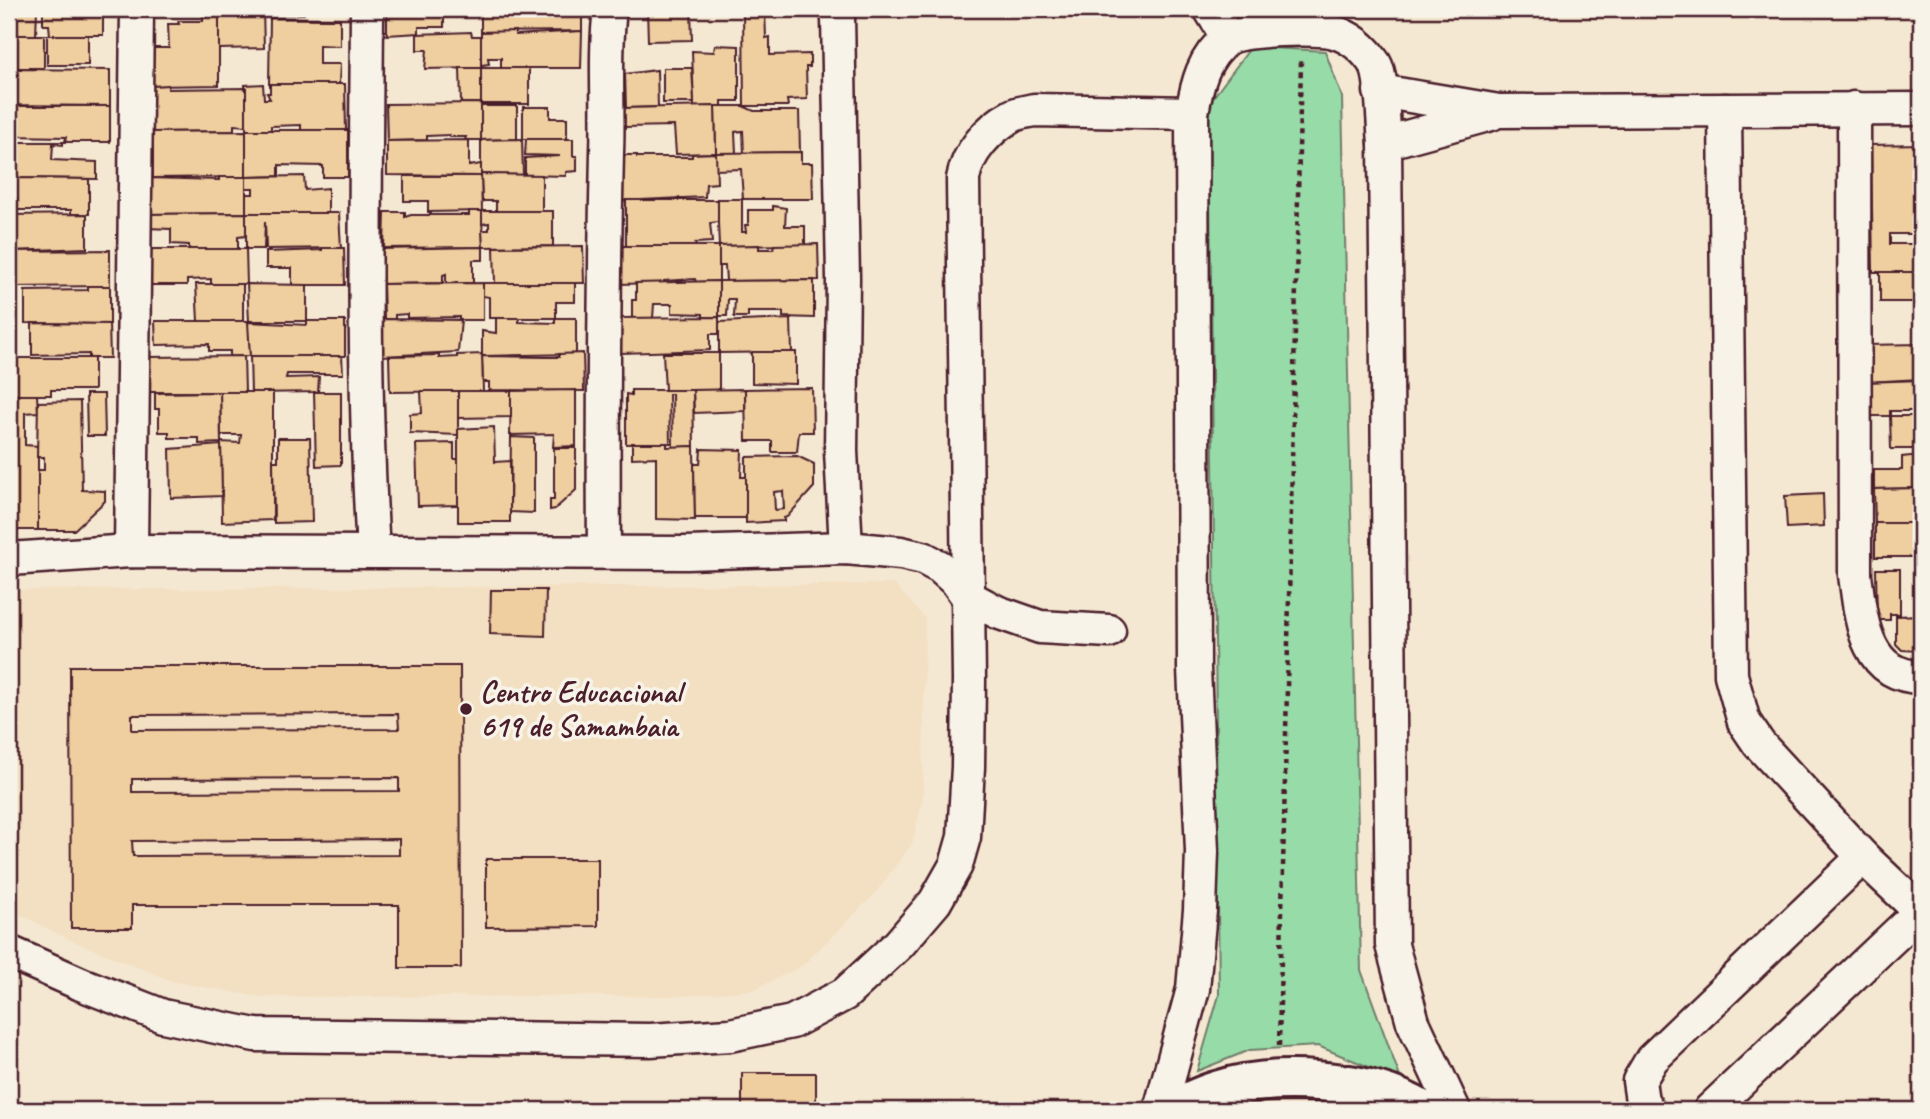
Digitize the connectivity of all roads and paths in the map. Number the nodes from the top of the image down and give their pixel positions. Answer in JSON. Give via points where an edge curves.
{"nodes":[{"id":1,"x":137,"y":9,"type":"edge"},
{"id":2,"x":367,"y":9,"type":"edge"},
{"id":3,"x":610,"y":9,"type":"edge"},
{"id":4,"x":835,"y":9,"type":"edge"},
{"id":5,"x":1210,"y":9,"type":"edge"},
{"id":6,"x":1265,"y":9,"type":"edge"},
{"id":7,"x":1301,"y":30,"type":"junction"},
{"id":8,"x":1233,"y":36,"type":"junction"},
{"id":9,"x":1380,"y":91,"type":"junction"},
{"id":10,"x":1854,"y":108,"type":"junction"},
{"id":11,"x":1921,"y":108,"type":"edge"},
{"id":12,"x":1725,"y":110,"type":"junction"},
{"id":13,"x":1499,"y":111,"type":"junction"},
{"id":14,"x":1192,"y":113,"type":"junction"},
{"id":15,"x":1385,"y":143,"type":"junction"},
{"id":16,"x":846,"y":548,"type":"junction"},
{"id":17,"x":131,"y":551,"type":"junction"},
{"id":18,"x":373,"y":551,"type":"junction"},
{"id":19,"x":604,"y":552,"type":"junction"},
{"id":20,"x":9,"y":559,"type":"edge"},
{"id":21,"x":967,"y":596,"type":"junction"},
{"id":22,"x":1109,"y":631,"type":"dead end"},
{"id":23,"x":1921,"y":677,"type":"edge"},
{"id":24,"x":1863,"y":857,"type":"junction"},
{"id":25,"x":1921,"y":911,"type":"edge"},
{"id":26,"x":9,"y":952,"type":"edge"},
{"id":27,"x":1279,"y":1079,"type":"junction"},
{"id":28,"x":1160,"y":1110,"type":"edge"},
{"id":29,"x":1171,"y":1110,"type":"edge"},
{"id":30,"x":1421,"y":1110,"type":"edge"},
{"id":31,"x":1454,"y":1110,"type":"edge"},
{"id":32,"x":1648,"y":1110,"type":"edge"},
{"id":33,"x":1710,"y":1110,"type":"edge"}],
"edges":[{"from":1,"to":17,"type":"street"},
{"from":2,"to":18,"type":"street","via":[[366,357]]},
{"from":3,"to":19,"type":"street","via":[[603,300]]},
{"from":4,"to":16,"type":"street","via":[[842,120],[841,451]]},
{"from":5,"to":8,"type":"street"},
{"from":6,"to":8,"type":"street"},
{"from":7,"to":8,"type":"street"},
{"from":7,"to":9,"type":"street","via":[[1332,31],[1360,45],[1377,67]]},
{"from":7,"to":27,"type":"path"},
{"from":8,"to":14,"type":"street","via":[[1211,56],[1198,78]]},
{"from":9,"to":13,"type":"street"},
{"from":9,"to":15,"type":"street"},
{"from":10,"to":11,"type":"street"},
{"from":10,"to":12,"type":"street"},
{"from":10,"to":23,"type":"street","via":[[1855,575],[1862,626],[1872,650],[1887,667]]},
{"from":12,"to":13,"type":"street"},
{"from":12,"to":24,"type":"street","via":[[1731,675],[1744,722],[1759,744]]},
{"from":13,"to":15,"type":"street"},
{"from":14,"to":21,"type":"street","via":[[1034,110],[1013,115],[996,127],[966,163]]},
{"from":14,"to":28,"type":"street","via":[[1194,668],[1202,851],[1193,989]]},
{"from":15,"to":31,"type":"street","via":[[1392,945],[1413,1021]]},
{"from":16,"to":19,"type":"street"},
{"from":16,"to":21,"type":"street","via":[[923,558],[940,566]]},
{"from":17,"to":18,"type":"street"},
{"from":17,"to":20,"type":"street"},
{"from":18,"to":19,"type":"street"},
{"from":21,"to":22,"type":"street","via":[[1040,627]]},
{"from":21,"to":26,"type":"street","via":[[968,767],[964,837],[956,865],[935,902],[900,944],[845,994],[792,1022],[730,1035],[650,1040],[255,1035],[163,1016]]},
{"from":24,"to":25,"type":"street"},
{"from":24,"to":32,"type":"street","via":[[1652,1059],[1639,1081]]},
{"from":25,"to":33,"type":"street"},
{"from":27,"to":29,"type":"main road","via":[[1216,1090]]},
{"from":27,"to":30,"type":"main road","via":[[1346,1084]]}]}
